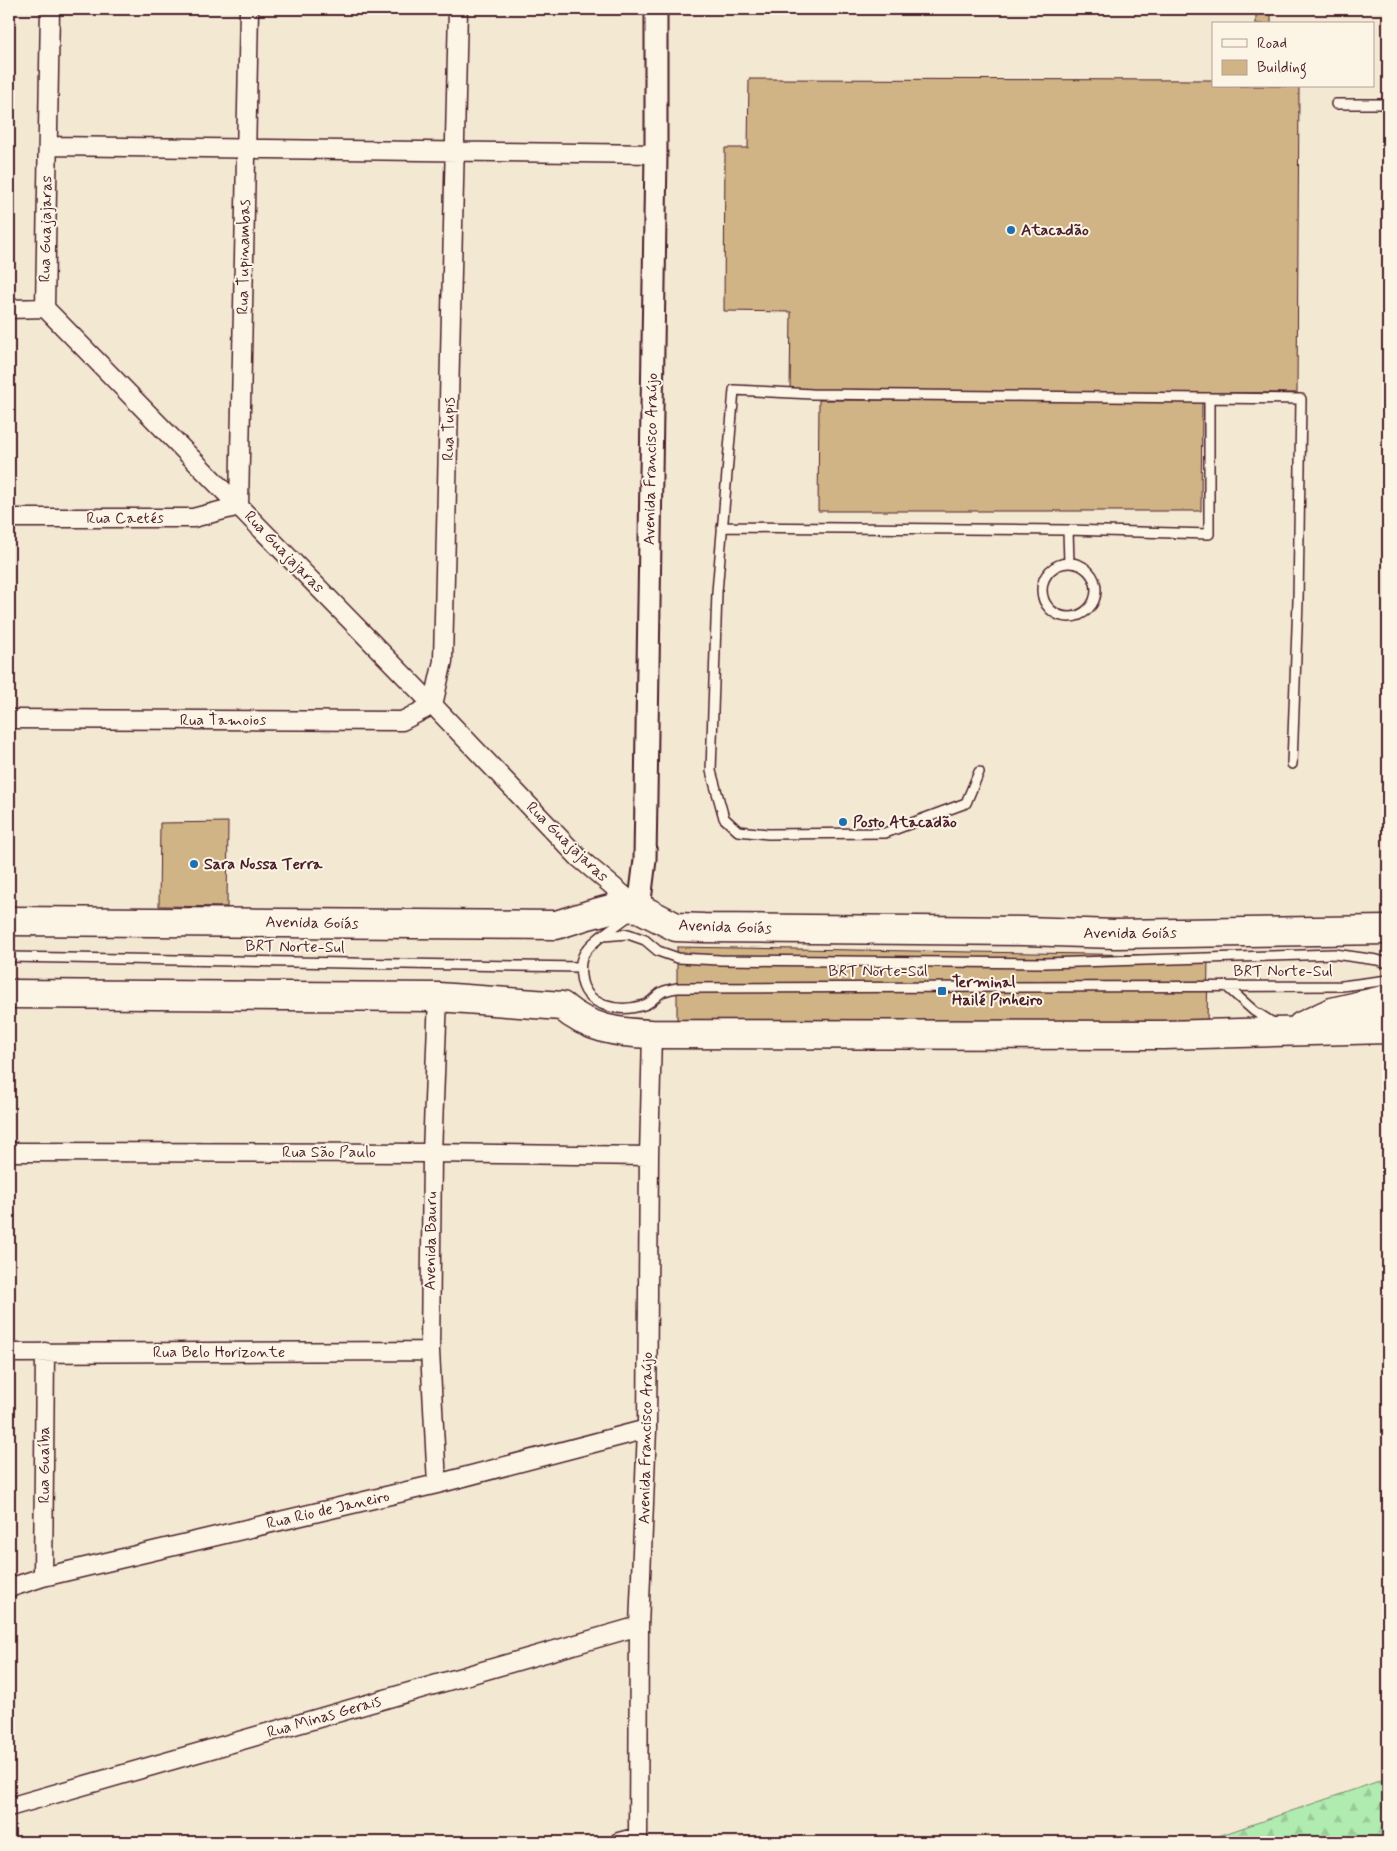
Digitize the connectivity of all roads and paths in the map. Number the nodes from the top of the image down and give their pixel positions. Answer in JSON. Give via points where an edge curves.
{"nodes":[{"id":1,"x":50,"y":9,"type":"edge"},
{"id":2,"x":249,"y":9,"type":"edge"},
{"id":3,"x":458,"y":9,"type":"edge"},
{"id":4,"x":656,"y":9,"type":"edge"},
{"id":5,"x":1336,"y":104,"type":"dead end"},
{"id":6,"x":1388,"y":104,"type":"edge"},
{"id":7,"x":48,"y":146,"type":"junction"},
{"id":8,"x":246,"y":150,"type":"junction"},
{"id":9,"x":455,"y":151,"type":"junction"},
{"id":10,"x":656,"y":154,"type":"junction"},
{"id":11,"x":9,"y":308,"type":"edge"},
{"id":12,"x":45,"y":308,"type":"junction"},
{"id":13,"x":1209,"y":398,"type":"junction"},
{"id":14,"x":240,"y":506,"type":"junction"},
{"id":15,"x":9,"y":518,"type":"edge"},
{"id":16,"x":722,"y":527,"type":"junction"},
{"id":17,"x":1068,"y":530,"type":"junction"},
{"id":18,"x":1069,"y":563,"type":"junction"},
{"id":19,"x":433,"y":705,"type":"junction"},
{"id":20,"x":9,"y":719,"type":"edge"},
{"id":21,"x":1292,"y":764,"type":"dead end"},
{"id":22,"x":979,"y":772,"type":"dead end"},
{"id":23,"x":639,"y":908,"type":"junction"},
{"id":24,"x":9,"y":921,"type":"edge"},
{"id":25,"x":1388,"y":930,"type":"edge"},
{"id":26,"x":1285,"y":932,"type":"junction"},
{"id":27,"x":603,"y":937,"type":"junction"},
{"id":28,"x":1388,"y":948,"type":"edge"},
{"id":29,"x":9,"y":957,"type":"edge"},
{"id":30,"x":1388,"y":963,"type":"edge"},
{"id":31,"x":580,"y":966,"type":"junction"},
{"id":32,"x":1388,"y":980,"type":"edge"},
{"id":33,"x":1226,"y":986,"type":"junction"},
{"id":34,"x":9,"y":994,"type":"edge"},
{"id":35,"x":438,"y":997,"type":"junction"},
{"id":36,"x":1388,"y":999,"type":"edge"},
{"id":37,"x":592,"y":1000,"type":"junction"},
{"id":38,"x":625,"y":1025,"type":"junction"},
{"id":39,"x":1388,"y":1029,"type":"edge"},
{"id":40,"x":1289,"y":1032,"type":"junction"},
{"id":41,"x":9,"y":1152,"type":"edge"},
{"id":42,"x":432,"y":1152,"type":"junction"},
{"id":43,"x":649,"y":1156,"type":"junction"},
{"id":44,"x":430,"y":1351,"type":"junction"},
{"id":45,"x":45,"y":1352,"type":"junction"},
{"id":46,"x":9,"y":1353,"type":"edge"},
{"id":47,"x":647,"y":1429,"type":"junction"},
{"id":48,"x":437,"y":1484,"type":"junction"},
{"id":49,"x":43,"y":1577,"type":"junction"},
{"id":50,"x":9,"y":1588,"type":"edge"},
{"id":51,"x":639,"y":1626,"type":"junction"},
{"id":52,"x":9,"y":1808,"type":"edge"},
{"id":53,"x":638,"y":1840,"type":"edge"},
{"id":54,"x":618,"y":1842,"type":"edge"}],
"edges":[{"from":1,"to":7,"type":"street","name":"Rua Guajajaras"},
{"from":2,"to":8,"type":"street","name":"Rua Tupinambas"},
{"from":3,"to":9,"type":"street","name":"Rua Tupis"},
{"from":4,"to":10,"type":"street","name":"Avenida Francisco Araújo"},
{"from":5,"to":6,"type":"lane"},
{"from":7,"to":8,"type":"street"},
{"from":7,"to":12,"type":"street","name":"Rua Guajajaras"},
{"from":8,"to":9,"type":"street"},
{"from":8,"to":14,"type":"street","name":"Rua Tupinambas"},
{"from":9,"to":10,"type":"street"},
{"from":9,"to":19,"type":"street","name":"Rua Tupis","via":[[443,661]]},
{"from":10,"to":23,"type":"street","name":"Avenida Francisco Araújo","via":[[645,860]]},
{"from":11,"to":12,"type":"street"},
{"from":12,"to":14,"type":"street","name":"Rua Guajajaras"},
{"from":13,"to":16,"type":"lane","via":[[812,394],[734,390]]},
{"from":13,"to":17,"type":"lane","via":[[1209,534]]},
{"from":13,"to":21,"type":"lane","via":[[1300,400]]},
{"from":14,"to":15,"type":"street","name":"Rua Caetés","via":[[193,518]]},
{"from":14,"to":19,"type":"street","name":"Rua Guajajaras"},
{"from":16,"to":17,"type":"lane"},
{"from":16,"to":22,"type":"lane","via":[[716,592],[711,771],[724,818],[738,831],[768,834],[885,833],[966,803]]},
{"from":17,"to":18,"type":"lane"},
{"from":18,"to":18,"type":"lane","via":[[1050,571],[1042,591],[1051,610],[1070,618],[1089,609],[1095,600],[1096,590],[1088,571]]},
{"from":19,"to":20,"type":"street","name":"Rua Tamoios","via":[[402,721]]},
{"from":19,"to":23,"type":"street","name":"Rua Guajajaras","via":[[580,858]]},
{"from":23,"to":24,"type":"main road","name":"Avenida Goiás","via":[[618,907],[556,926]]},
{"from":23,"to":26,"type":"main road","name":"Avenida Goiás","via":[[676,927],[1116,934]]},
{"from":23,"to":27,"type":"lane"},
{"from":25,"to":26,"type":"main road","name":"Avenida Goiás"},
{"from":26,"to":28,"type":"main road"},
{"from":27,"to":30,"type":"lane","name":"BRT Norte-Sul","via":[[628,934],[678,958],[711,960],[1046,963],[1334,954]]},
{"from":27,"to":31,"type":"lane","via":[[583,955]]},
{"from":29,"to":31,"type":"lane","name":"BRT Norte-Sul"},
{"from":31,"to":37,"type":"lane","via":[[582,985]]},
{"from":32,"to":33,"type":"lane","name":"BRT Norte-Sul","via":[[1342,986]]},
{"from":33,"to":37,"type":"lane","name":"BRT Norte-Sul","via":[[677,988],[662,992],[644,1006],[610,1007]]},
{"from":33,"to":40,"type":"lane","via":[[1254,1011]]},
{"from":34,"to":35,"type":"main road"},
{"from":35,"to":38,"type":"main road","via":[[562,1006],[594,1026],[610,1031]]},
{"from":35,"to":42,"type":"street","name":"Avenida Bauru"},
{"from":36,"to":40,"type":"main road","via":[[1332,1012]]},
{"from":37,"to":38,"type":"lane"},
{"from":38,"to":40,"type":"main road","via":[[1163,1036]]},
{"from":38,"to":43,"type":"street","name":"Avenida Francisco Araújo"},
{"from":39,"to":40,"type":"main road"},
{"from":41,"to":42,"type":"street","name":"Rua São Paulo"},
{"from":42,"to":43,"type":"street","name":"Rua São Paulo"},
{"from":42,"to":44,"type":"street","name":"Avenida Bauru"},
{"from":43,"to":47,"type":"street","name":"Avenida Francisco Araújo"},
{"from":44,"to":45,"type":"street","name":"Rua Belo Horizonte"},
{"from":44,"to":48,"type":"street","name":"Avenida Bauru"},
{"from":45,"to":46,"type":"street","name":"Rua Belo Horizonte"},
{"from":45,"to":49,"type":"street","name":"Rua Guaíba"},
{"from":47,"to":48,"type":"street","name":"Rua Rio de Janeiro"},
{"from":47,"to":51,"type":"street","name":"Avenida Francisco Araújo"},
{"from":48,"to":49,"type":"street","name":"Rua Rio de Janeiro"},
{"from":49,"to":50,"type":"street","name":"Rua Rio de Janeiro"},
{"from":51,"to":52,"type":"street","name":"Rua Minas Gerais"},
{"from":51,"to":53,"type":"street","name":"Avenida Francisco Araújo"},
{"from":53,"to":54,"type":"street"}]}
